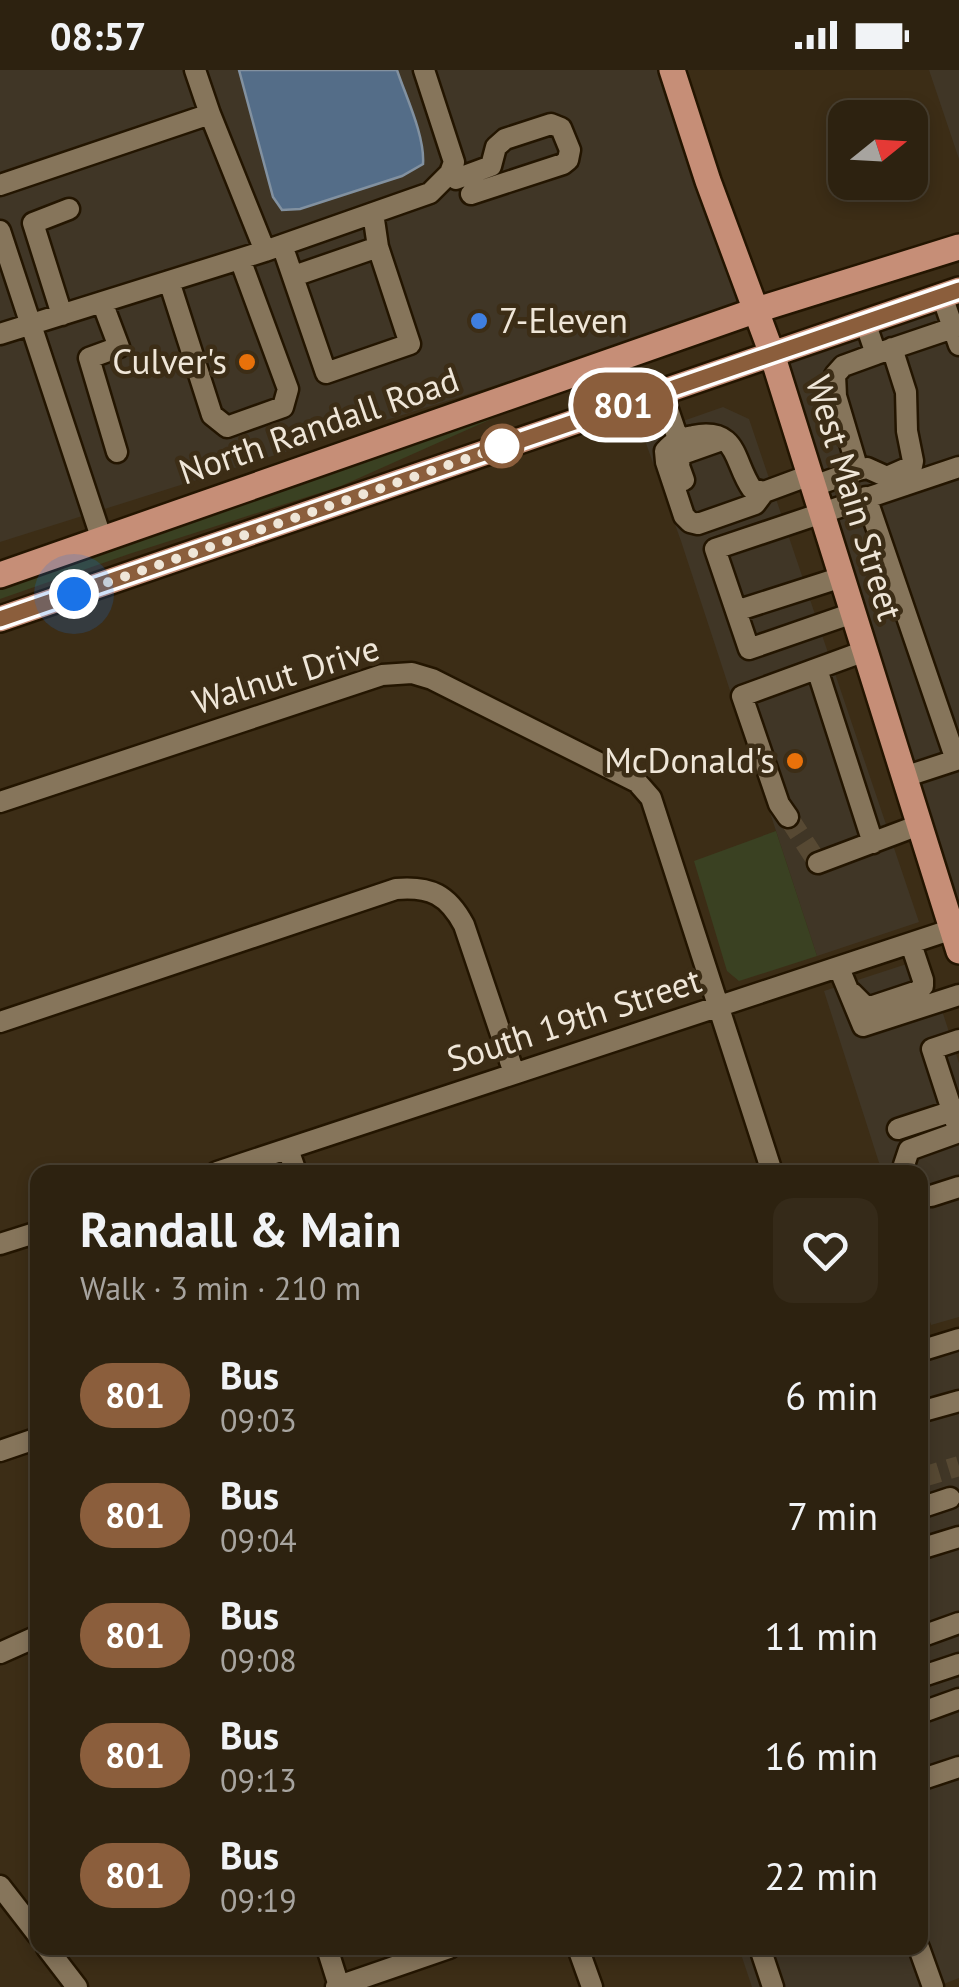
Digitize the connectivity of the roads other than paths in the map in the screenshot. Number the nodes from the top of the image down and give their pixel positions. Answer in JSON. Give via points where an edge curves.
{"nodes":[{"id":1,"x":195,"y":70,"type":"edge"},
{"id":2,"x":424,"y":70,"type":"edge"},
{"id":3,"x":672,"y":70,"type":"edge"},
{"id":4,"x":210,"y":114,"type":"junction"},
{"id":5,"x":0,"y":185,"type":"edge"},
{"id":6,"x":463,"y":187,"type":"joint"},
{"id":7,"x":69,"y":209,"type":"dead end"},
{"id":8,"x":373,"y":213,"type":"junction"},
{"id":9,"x":0,"y":230,"type":"edge"},
{"id":10,"x":959,"y":246,"type":"edge"},
{"id":11,"x":378,"y":247,"type":"junction"},
{"id":12,"x":274,"y":248,"type":"junction"},
{"id":13,"x":240,"y":258,"type":"junction"},
{"id":14,"x":294,"y":276,"type":"junction"},
{"id":15,"x":168,"y":281,"type":"junction"},
{"id":16,"x":951,"y":293,"type":"edge"},
{"id":17,"x":102,"y":302,"type":"junction"},
{"id":18,"x":757,"y":310,"type":"junction"},
{"id":19,"x":62,"y":315,"type":"junction"},
{"id":20,"x":865,"y":322,"type":"junction"},
{"id":21,"x":31,"y":325,"type":"junction"},
{"id":22,"x":0,"y":334,"type":"edge"},
{"id":23,"x":956,"y":336,"type":"edge"},
{"id":24,"x":884,"y":351,"type":"junction"},
{"id":25,"x":772,"y":354,"type":"junction"},
{"id":26,"x":662,"y":392,"type":"junction"},
{"id":27,"x":678,"y":439,"type":"junction"},
{"id":28,"x":726,"y":439,"type":"junction"},
{"id":29,"x":117,"y":452,"type":"dead end"},
{"id":30,"x":959,"y":467,"type":"edge"},
{"id":31,"x":858,"y":470,"type":"junction"},
{"id":32,"x":812,"y":481,"type":"junction"},
{"id":33,"x":764,"y":492,"type":"junction"},
{"id":34,"x":866,"y":497,"type":"junction"},
{"id":35,"x":822,"y":512,"type":"junction"},
{"id":36,"x":704,"y":522,"type":"junction"},
{"id":37,"x":102,"y":540,"type":"junction"},
{"id":38,"x":0,"y":576,"type":"edge"},
{"id":39,"x":842,"y":578,"type":"junction"},
{"id":40,"x":736,"y":611,"type":"junction"},
{"id":41,"x":853,"y":613,"type":"junction"},
{"id":42,"x":0,"y":619,"type":"edge"},
{"id":43,"x":865,"y":652,"type":"junction"},
{"id":44,"x":817,"y":669,"type":"junction"},
{"id":45,"x":957,"y":759,"type":"edge"},
{"id":46,"x":904,"y":776,"type":"junction"},
{"id":47,"x":0,"y":802,"type":"edge"},
{"id":48,"x":788,"y":818,"type":"tunnel mouth"},
{"id":49,"x":920,"y":825,"type":"junction"},
{"id":50,"x":873,"y":843,"type":"junction"},
{"id":51,"x":818,"y":863,"type":"dead end"},
{"id":52,"x":957,"y":936,"type":"edge"},
{"id":53,"x":911,"y":944,"type":"junction"},
{"id":54,"x":839,"y":968,"type":"junction"},
{"id":55,"x":959,"y":995,"type":"edge"},
{"id":56,"x":920,"y":999,"type":"junction"},
{"id":57,"x":717,"y":1008,"type":"junction"},
{"id":58,"x":0,"y":1022,"type":"edge"},
{"id":59,"x":959,"y":1040,"type":"edge"},
{"id":60,"x":514,"y":1073,"type":"junction"},
{"id":61,"x":957,"y":1121,"type":"edge"},
{"id":62,"x":898,"y":1129,"type":"dead end"},
{"id":63,"x":288,"y":1149,"type":"junction"},
{"id":64,"x":238,"y":1165,"type":"edge"},
{"id":65,"x":294,"y":1165,"type":"edge"},
{"id":66,"x":770,"y":1165,"type":"edge"},
{"id":67,"x":904,"y":1165,"type":"edge"},
{"id":68,"x":959,"y":1187,"type":"edge"},
{"id":69,"x":928,"y":1196,"type":"edge"},
{"id":70,"x":30,"y":1235,"type":"edge"},
{"id":71,"x":0,"y":1244,"type":"edge"},
{"id":72,"x":959,"y":1338,"type":"edge"},
{"id":73,"x":928,"y":1348,"type":"edge"},
{"id":74,"x":959,"y":1400,"type":"edge"},
{"id":75,"x":928,"y":1410,"type":"edge"},
{"id":76,"x":30,"y":1441,"type":"edge"},
{"id":77,"x":0,"y":1451,"type":"edge"},
{"id":78,"x":950,"y":1498,"type":"dead end"},
{"id":79,"x":928,"y":1505,"type":"edge"},
{"id":80,"x":959,"y":1537,"type":"edge"},
{"id":81,"x":928,"y":1547,"type":"edge"},
{"id":82,"x":959,"y":1623,"type":"edge"},
{"id":83,"x":928,"y":1633,"type":"edge"},
{"id":84,"x":30,"y":1640,"type":"edge"},
{"id":85,"x":0,"y":1653,"type":"edge"},
{"id":86,"x":959,"y":1664,"type":"edge"},
{"id":87,"x":928,"y":1674,"type":"edge"},
{"id":88,"x":959,"y":1700,"type":"edge"},
{"id":89,"x":928,"y":1710,"type":"edge"},
{"id":90,"x":959,"y":1767,"type":"edge"},
{"id":91,"x":928,"y":1777,"type":"edge"},
{"id":92,"x":0,"y":1886,"type":"edge"},
{"id":93,"x":30,"y":1925,"type":"edge"},
{"id":94,"x":52,"y":1955,"type":"edge"},
{"id":95,"x":329,"y":1955,"type":"edge"},
{"id":96,"x":429,"y":1955,"type":"edge"},
{"id":97,"x":581,"y":1955,"type":"edge"},
{"id":98,"x":762,"y":1955,"type":"edge"},
{"id":99,"x":922,"y":1955,"type":"edge"},
{"id":100,"x":338,"y":1986,"type":"edge"},
{"id":101,"x":76,"y":1987,"type":"edge"},
{"id":102,"x":592,"y":1987,"type":"edge"},
{"id":103,"x":773,"y":1987,"type":"edge"},
{"id":104,"x":933,"y":1987,"type":"edge"}],
"edges":[{"from":1,"to":4,"type":"street"},
{"from":2,"to":8,"type":"street","via":[[454,162],[430,193]]},
{"from":3,"to":18,"type":"main road","name":"West Main Street"},
{"from":4,"to":5,"type":"street"},
{"from":4,"to":12,"type":"street"},
{"from":6,"to":6,"type":"street","via":[[568,160],[561,128],[551,124],[505,140],[491,166]]},
{"from":7,"to":19,"type":"street","via":[[32,223]]},
{"from":8,"to":11,"type":"street"},
{"from":8,"to":12,"type":"street"},
{"from":9,"to":21,"type":"street"},
{"from":10,"to":18,"type":"main road","name":"North Randall Road"},
{"from":11,"to":14,"type":"street"},
{"from":11,"to":14,"type":"street","via":[[410,344],[360,362],[326,373]]},
{"from":12,"to":13,"type":"street"},
{"from":12,"to":14,"type":"street"},
{"from":13,"to":15,"type":"street"},
{"from":13,"to":15,"type":"street","via":[[288,388],[283,407],[227,426],[212,415]]},
{"from":15,"to":17,"type":"street"},
{"from":16,"to":20,"type":"main road"},
{"from":16,"to":23,"type":"street"},
{"from":17,"to":19,"type":"street"},
{"from":17,"to":29,"type":"street","via":[[119,347],[88,358]]},
{"from":18,"to":25,"type":"main road","name":"West Main Street"},
{"from":18,"to":37,"type":"main road","name":"North Randall Road"},
{"from":19,"to":21,"type":"street"},
{"from":20,"to":24,"type":"street"},
{"from":20,"to":25,"type":"main road"},
{"from":21,"to":22,"type":"street"},
{"from":21,"to":37,"type":"street"},
{"from":23,"to":24,"type":"street"},
{"from":24,"to":31,"type":"street","via":[[836,375]]},
{"from":24,"to":31,"type":"street","via":[[906,392],[914,460],[887,477]]},
{"from":25,"to":26,"type":"main road"},
{"from":25,"to":32,"type":"main road","name":"West Main Street"},
{"from":26,"to":27,"type":"street"},
{"from":26,"to":42,"type":"main road"},
{"from":27,"to":28,"type":"street"},
{"from":27,"to":36,"type":"street","via":[[666,451],[666,462],[684,516]]},
{"from":28,"to":33,"type":"street","via":[[752,490]]},
{"from":28,"to":36,"type":"street","via":[[680,457],[695,516]]},
{"from":30,"to":34,"type":"street"},
{"from":31,"to":32,"type":"street"},
{"from":32,"to":33,"type":"street"},
{"from":32,"to":35,"type":"main road","name":"West Main Street"},
{"from":33,"to":36,"type":"street","via":[[756,504]]},
{"from":34,"to":35,"type":"street"},
{"from":34,"to":45,"type":"street"},
{"from":35,"to":39,"type":"main road","name":"West Main Street"},
{"from":35,"to":40,"type":"street","via":[[715,550]]},
{"from":37,"to":38,"type":"main road","name":"North Randall Road"},
{"from":39,"to":40,"type":"street"},
{"from":39,"to":41,"type":"main road","name":"West Main Street"},
{"from":40,"to":41,"type":"street","via":[[748,649]]},
{"from":41,"to":43,"type":"main road","name":"West Main Street"},
{"from":43,"to":44,"type":"street"},
{"from":43,"to":46,"type":"main road","name":"West Main Street"},
{"from":44,"to":48,"type":"street","via":[[742,696]]},
{"from":44,"to":50,"type":"street"},
{"from":45,"to":46,"type":"street"},
{"from":46,"to":49,"type":"main road","name":"West Main Street"},
{"from":47,"to":57,"type":"street","name":"Walnut Drive","via":[[382,675],[412,673],[636,782],[652,798]]},
{"from":49,"to":50,"type":"street"},
{"from":49,"to":52,"type":"main road","name":"West Main Street"},
{"from":50,"to":51,"type":"street"},
{"from":52,"to":53,"type":"street","name":"South 19th Street"},
{"from":53,"to":54,"type":"street","name":"South 19th Street"},
{"from":53,"to":56,"type":"street","via":[[924,980]]},
{"from":54,"to":56,"type":"street","via":[[862,1026]]},
{"from":54,"to":57,"type":"street","name":"South 19th Street"},
{"from":55,"to":56,"type":"street"},
{"from":57,"to":60,"type":"street","name":"South 19th Street"},
{"from":57,"to":66,"type":"street"},
{"from":58,"to":60,"type":"street","via":[[415,888],[446,900],[464,925]]},
{"from":59,"to":61,"type":"street","via":[[932,1049]]},
{"from":60,"to":63,"type":"street","name":"South 19th Street"},
{"from":61,"to":62,"type":"street"},
{"from":61,"to":67,"type":"street","via":[[909,1150]]},
{"from":63,"to":64,"type":"street","name":"South 19th Street"},
{"from":63,"to":65,"type":"street"},
{"from":68,"to":69,"type":"street"},
{"from":70,"to":71,"type":"street"},
{"from":72,"to":73,"type":"street"},
{"from":74,"to":75,"type":"street"},
{"from":76,"to":77,"type":"street"},
{"from":78,"to":79,"type":"street"},
{"from":80,"to":81,"type":"street"},
{"from":82,"to":83,"type":"street"},
{"from":84,"to":85,"type":"street"},
{"from":86,"to":87,"type":"street"},
{"from":88,"to":89,"type":"street"},
{"from":90,"to":91,"type":"street"},
{"from":92,"to":93,"type":"street"},
{"from":94,"to":101,"type":"street"},
{"from":95,"to":100,"type":"street"},
{"from":96,"to":100,"type":"street"},
{"from":97,"to":102,"type":"street"},
{"from":98,"to":103,"type":"street"},
{"from":99,"to":104,"type":"street"}]}
